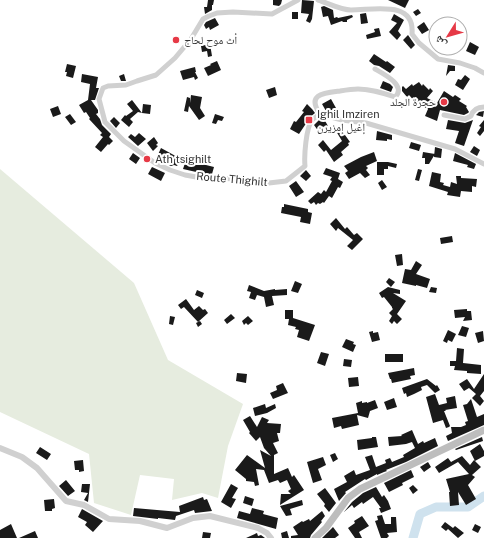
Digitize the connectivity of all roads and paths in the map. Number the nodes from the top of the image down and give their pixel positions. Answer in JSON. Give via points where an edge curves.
{"nodes":[{"id":1,"x":298,"y":0,"type":"edge"},
{"id":2,"x":318,"y":0,"type":"edge"},
{"id":3,"x":375,"y":69,"type":"dead end"},
{"id":4,"x":484,"y":73,"type":"edge"},
{"id":5,"x":484,"y":108,"type":"edge"},
{"id":6,"x":320,"y":114,"type":"junction"},
{"id":7,"x":444,"y":115,"type":"dead end"},
{"id":8,"x":484,"y":164,"type":"edge"},
{"id":9,"x":484,"y":430,"type":"edge"},
{"id":10,"x":0,"y":448,"type":"edge"},
{"id":11,"x":271,"y":538,"type":"edge"},
{"id":12,"x":314,"y":538,"type":"edge"}],
"edges":[{"from":1,"to":6,"type":"street","name":"Route Thighilt","via":[[272,14],[217,13],[203,19],[191,39],[156,75],[126,85],[103,88],[99,99],[105,122],[124,141],[155,163],[185,175],[202,178],[243,179],[269,183],[286,180],[305,166],[307,131],[312,119]]},
{"from":2,"to":4,"type":"street","via":[[349,10],[387,6],[402,9],[413,23],[412,34],[438,59],[460,63]]},
{"from":3,"to":6,"type":"street","via":[[396,83],[399,90],[395,97],[359,89],[322,93],[315,99],[316,109]]},
{"from":5,"to":7,"type":"street","via":[[476,109],[465,119]]},
{"from":6,"to":8,"type":"street","via":[[366,123],[455,149]]},
{"from":9,"to":12,"type":"main road","via":[[360,489],[348,498],[326,528]]},
{"from":10,"to":11,"type":"street","via":[[22,457],[37,468],[66,501],[84,505],[109,519],[167,528],[193,518],[210,516],[258,528],[268,533]]}]}
